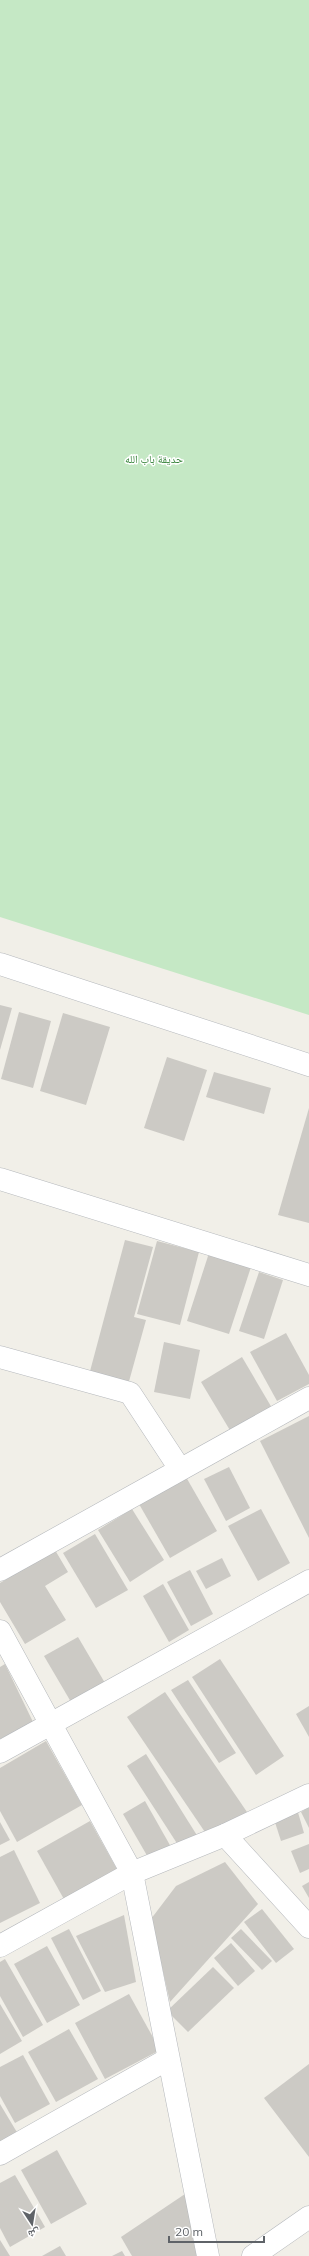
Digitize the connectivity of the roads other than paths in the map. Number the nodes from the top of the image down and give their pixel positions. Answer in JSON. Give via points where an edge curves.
{"nodes":[{"id":1,"x":0,"y":964,"type":"edge"},
{"id":2,"x":309,"y":1065,"type":"edge"},
{"id":3,"x":0,"y":1179,"type":"edge"},
{"id":4,"x":309,"y":1275,"type":"edge"},
{"id":5,"x":0,"y":1357,"type":"edge"},
{"id":6,"x":309,"y":1398,"type":"edge"},
{"id":7,"x":180,"y":1469,"type":"junction"},
{"id":8,"x":0,"y":1570,"type":"edge"},
{"id":9,"x":309,"y":1581,"type":"edge"},
{"id":10,"x":0,"y":1631,"type":"edge"},
{"id":11,"x":51,"y":1725,"type":"junction"},
{"id":12,"x":0,"y":1752,"type":"edge"},
{"id":13,"x":309,"y":1795,"type":"edge"},
{"id":14,"x":225,"y":1835,"type":"junction"},
{"id":15,"x":132,"y":1873,"type":"junction"},
{"id":16,"x":309,"y":1927,"type":"edge"},
{"id":17,"x":0,"y":1946,"type":"edge"},
{"id":18,"x":168,"y":2059,"type":"junction"},
{"id":19,"x":0,"y":2154,"type":"edge"},
{"id":20,"x":309,"y":2217,"type":"edge"},
{"id":21,"x":208,"y":2256,"type":"edge"},
{"id":22,"x":253,"y":2256,"type":"edge"}],
"edges":[{"from":1,"to":2,"type":"street"},
{"from":3,"to":4,"type":"street"},
{"from":5,"to":7,"type":"street","via":[[130,1393]]},
{"from":6,"to":7,"type":"street"},
{"from":7,"to":8,"type":"street"},
{"from":9,"to":11,"type":"street"},
{"from":10,"to":11,"type":"street"},
{"from":11,"to":12,"type":"street"},
{"from":11,"to":15,"type":"street"},
{"from":13,"to":14,"type":"street"},
{"from":14,"to":15,"type":"street"},
{"from":14,"to":16,"type":"street"},
{"from":15,"to":17,"type":"street"},
{"from":15,"to":18,"type":"street"},
{"from":18,"to":19,"type":"street"},
{"from":18,"to":21,"type":"street"},
{"from":20,"to":22,"type":"street"}]}
